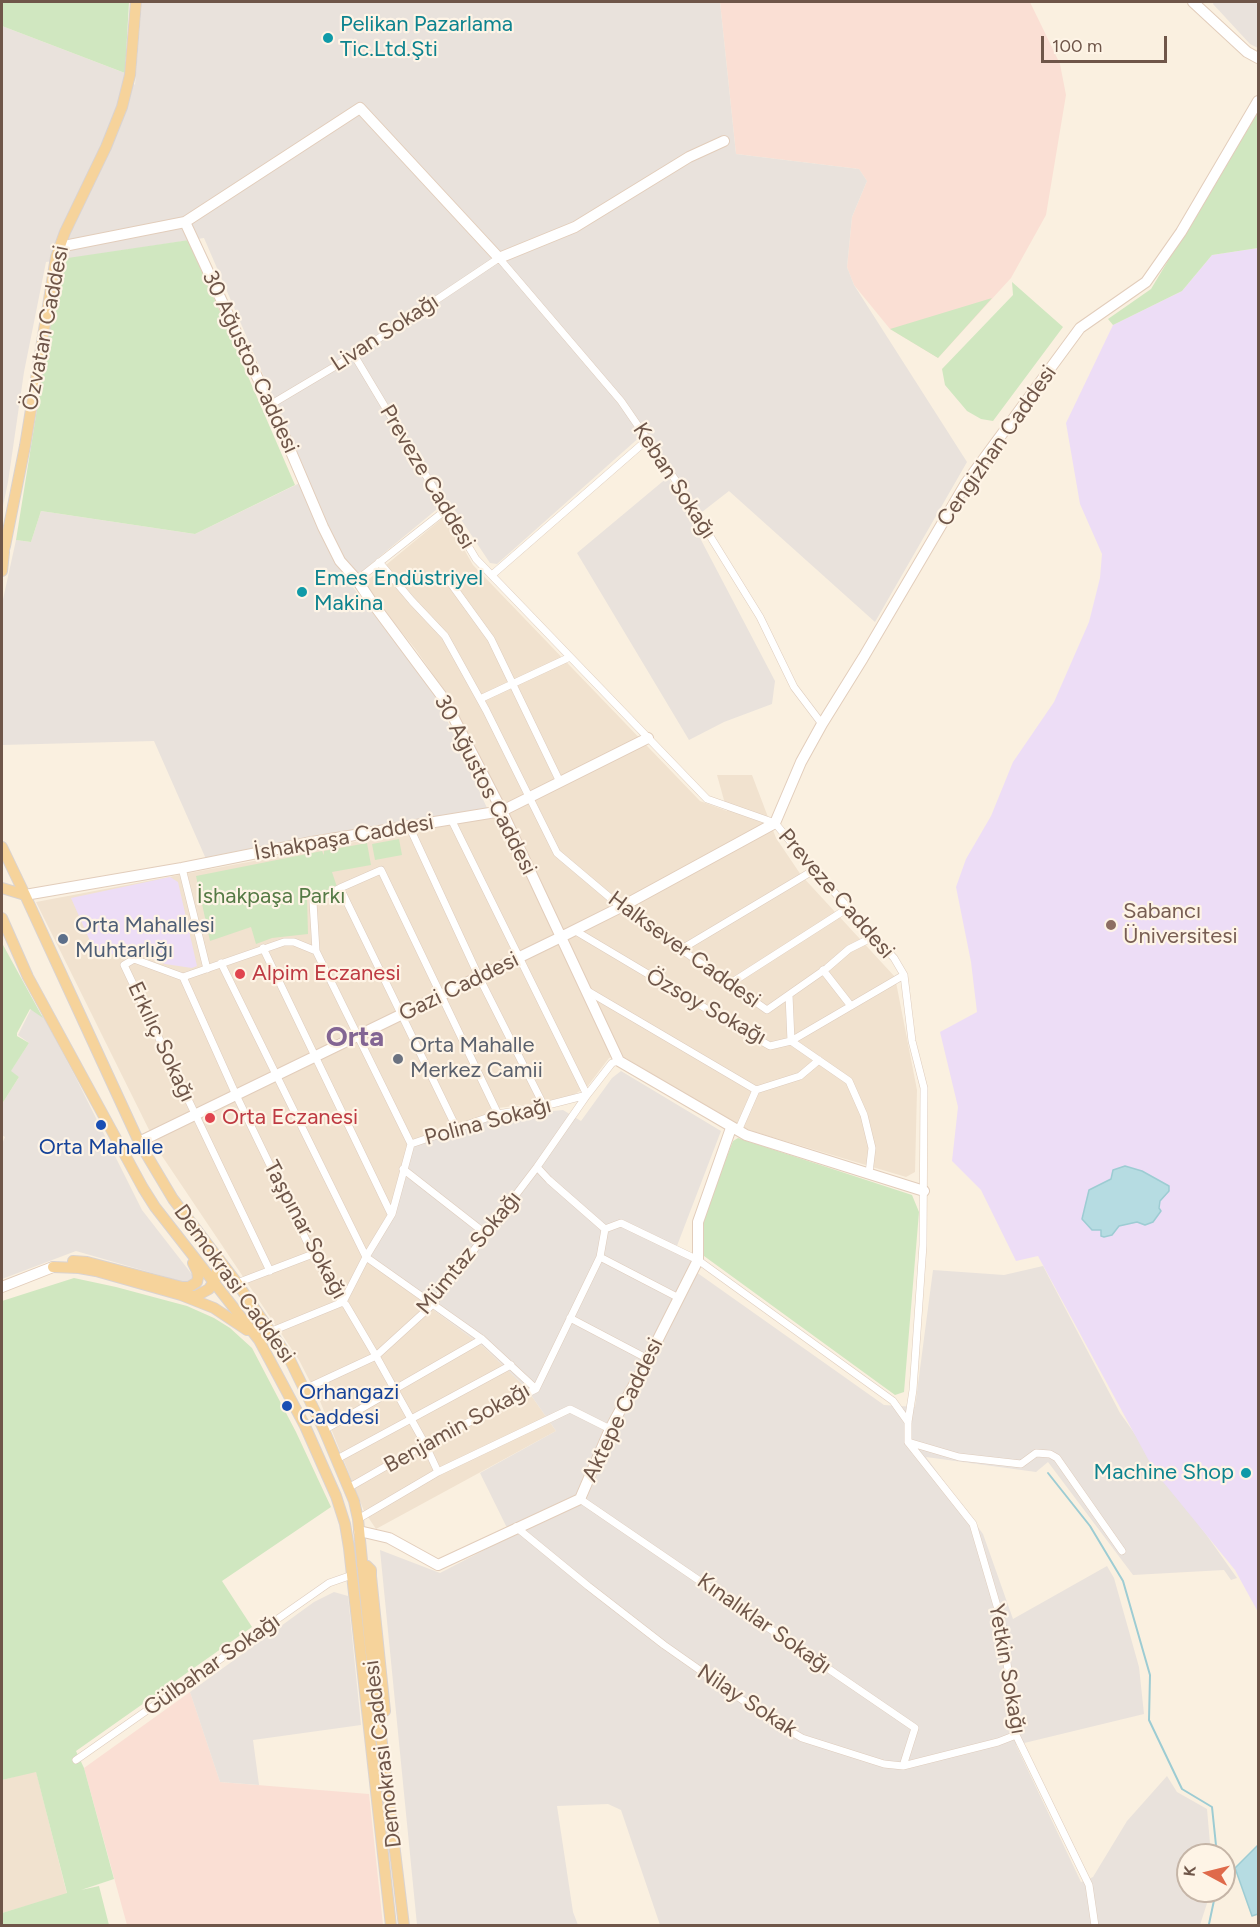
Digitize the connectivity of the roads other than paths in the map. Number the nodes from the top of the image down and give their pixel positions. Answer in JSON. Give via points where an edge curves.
{"nodes":[{"id":1,"x":136,"y":2,"type":"edge"},
{"id":2,"x":1192,"y":2,"type":"edge"},
{"id":3,"x":1258,"y":58,"type":"edge"},
{"id":4,"x":1258,"y":101,"type":"edge"},
{"id":5,"x":724,"y":141,"type":"dead end"},
{"id":6,"x":186,"y":222,"type":"junction"},
{"id":7,"x":59,"y":247,"type":"junction"},
{"id":8,"x":499,"y":258,"type":"junction"},
{"id":9,"x":354,"y":355,"type":"junction"},
{"id":10,"x":270,"y":405,"type":"junction"},
{"id":11,"x":648,"y":439,"type":"junction"},
{"id":12,"x":447,"y":510,"type":"junction"},
{"id":13,"x":3,"y":551,"type":"edge"},
{"id":14,"x":379,"y":562,"type":"junction"},
{"id":15,"x":2,"y":571,"type":"edge"},
{"id":16,"x":492,"y":575,"type":"junction"},
{"id":17,"x":357,"y":580,"type":"junction"},
{"id":18,"x":449,"y":581,"type":"dead end"},
{"id":19,"x":570,"y":657,"type":"junction"},
{"id":20,"x":513,"y":684,"type":"junction"},
{"id":21,"x":480,"y":699,"type":"junction"},
{"id":22,"x":822,"y":724,"type":"junction"},
{"id":23,"x":648,"y":738,"type":"junction"},
{"id":24,"x":560,"y":782,"type":"junction"},
{"id":25,"x":529,"y":797,"type":"junction"},
{"id":26,"x":502,"y":811,"type":"junction"},
{"id":27,"x":451,"y":819,"type":"junction"},
{"id":28,"x":775,"y":823,"type":"junction"},
{"id":29,"x":409,"y":826,"type":"junction"},
{"id":30,"x":2,"y":847,"type":"edge"},
{"id":31,"x":182,"y":868,"type":"junction"},
{"id":32,"x":814,"y":870,"type":"junction"},
{"id":33,"x":2,"y":888,"type":"edge"},
{"id":34,"x":340,"y":888,"type":"junction"},
{"id":35,"x":26,"y":895,"type":"junction"},
{"id":36,"x":621,"y":907,"type":"junction"},
{"id":37,"x":848,"y":908,"type":"junction"},
{"id":38,"x":2,"y":918,"type":"edge"},
{"id":39,"x":574,"y":930,"type":"junction"},
{"id":40,"x":561,"y":937,"type":"junction"},
{"id":41,"x":873,"y":937,"type":"junction"},
{"id":42,"x":263,"y":948,"type":"junction"},
{"id":43,"x":680,"y":950,"type":"junction"},
{"id":44,"x":316,"y":951,"type":"junction"},
{"id":45,"x":518,"y":958,"type":"junction"},
{"id":46,"x":221,"y":963,"type":"junction"},
{"id":47,"x":207,"y":969,"type":"junction"},
{"id":48,"x":824,"y":970,"type":"junction"},
{"id":49,"x":904,"y":975,"type":"junction"},
{"id":50,"x":183,"y":977,"type":"junction"},
{"id":51,"x":479,"y":977,"type":"junction"},
{"id":52,"x":731,"y":983,"type":"junction"},
{"id":53,"x":585,"y":989,"type":"junction"},
{"id":54,"x":789,"y":995,"type":"junction"},
{"id":55,"x":441,"y":996,"type":"junction"},
{"id":56,"x":851,"y":1006,"type":"junction"},
{"id":57,"x":401,"y":1015,"type":"junction"},
{"id":58,"x":358,"y":1036,"type":"junction"},
{"id":59,"x":791,"y":1041,"type":"junction"},
{"id":60,"x":316,"y":1056,"type":"junction"},
{"id":61,"x":819,"y":1060,"type":"junction"},
{"id":62,"x":619,"y":1061,"type":"junction"},
{"id":63,"x":275,"y":1076,"type":"junction"},
{"id":64,"x":756,"y":1090,"type":"junction"},
{"id":65,"x":236,"y":1095,"type":"junction"},
{"id":66,"x":587,"y":1095,"type":"junction"},
{"id":67,"x":544,"y":1106,"type":"junction"},
{"id":68,"x":498,"y":1114,"type":"junction"},
{"id":69,"x":195,"y":1115,"type":"junction"},
{"id":70,"x":456,"y":1127,"type":"junction"},
{"id":71,"x":735,"y":1129,"type":"junction"},
{"id":72,"x":139,"y":1142,"type":"junction"},
{"id":73,"x":411,"y":1144,"type":"junction"},
{"id":74,"x":537,"y":1167,"type":"junction"},
{"id":75,"x":403,"y":1169,"type":"junction"},
{"id":76,"x":134,"y":1170,"type":"junction"},
{"id":77,"x":869,"y":1173,"type":"junction"},
{"id":78,"x":924,"y":1191,"type":"junction"},
{"id":79,"x":392,"y":1214,"type":"junction"},
{"id":80,"x":605,"y":1229,"type":"junction"},
{"id":81,"x":486,"y":1234,"type":"junction"},
{"id":82,"x":180,"y":1239,"type":"junction"},
{"id":83,"x":313,"y":1254,"type":"junction"},
{"id":84,"x":366,"y":1257,"type":"junction"},
{"id":85,"x":600,"y":1257,"type":"junction"},
{"id":86,"x":217,"y":1258,"type":"junction"},
{"id":87,"x":698,"y":1260,"type":"junction"},
{"id":88,"x":53,"y":1267,"type":"junction"},
{"id":89,"x":270,"y":1271,"type":"junction"},
{"id":90,"x":214,"y":1282,"type":"junction"},
{"id":91,"x":237,"y":1282,"type":"junction"},
{"id":92,"x":2,"y":1287,"type":"edge"},
{"id":93,"x":181,"y":1295,"type":"junction"},
{"id":94,"x":679,"y":1298,"type":"junction"},
{"id":95,"x":343,"y":1302,"type":"junction"},
{"id":96,"x":432,"y":1305,"type":"junction"},
{"id":97,"x":570,"y":1318,"type":"junction"},
{"id":98,"x":272,"y":1332,"type":"junction"},
{"id":99,"x":259,"y":1340,"type":"junction"},
{"id":100,"x":482,"y":1340,"type":"junction"},
{"id":101,"x":376,"y":1356,"type":"junction"},
{"id":102,"x":648,"y":1359,"type":"junction"},
{"id":103,"x":511,"y":1365,"type":"junction"},
{"id":104,"x":306,"y":1389,"type":"junction"},
{"id":105,"x":536,"y":1389,"type":"junction"},
{"id":106,"x":394,"y":1390,"type":"junction"},
{"id":107,"x":411,"y":1420,"type":"junction"},
{"id":108,"x":908,"y":1422,"type":"junction"},
{"id":109,"x":609,"y":1429,"type":"junction"},
{"id":110,"x":324,"y":1430,"type":"junction"},
{"id":111,"x":908,"y":1442,"type":"junction"},
{"id":112,"x":425,"y":1444,"type":"junction"},
{"id":113,"x":337,"y":1459,"type":"junction"},
{"id":114,"x":438,"y":1472,"type":"junction"},
{"id":115,"x":348,"y":1488,"type":"junction"},
{"id":116,"x":580,"y":1499,"type":"junction"},
{"id":117,"x":358,"y":1519,"type":"junction"},
{"id":118,"x":516,"y":1527,"type":"junction"},
{"id":119,"x":359,"y":1531,"type":"junction"},
{"id":120,"x":1122,"y":1551,"type":"dead end"},
{"id":121,"x":362,"y":1564,"type":"junction"},
{"id":122,"x":352,"y":1575,"type":"junction"},
{"id":123,"x":1016,"y":1735,"type":"junction"},
{"id":124,"x":76,"y":1760,"type":"dead end"},
{"id":125,"x":903,"y":1766,"type":"junction"},
{"id":126,"x":391,"y":1926,"type":"edge"},
{"id":127,"x":404,"y":1926,"type":"edge"},
{"id":128,"x":1095,"y":1926,"type":"edge"}],
"edges":[{"from":1,"to":7,"type":"main road","name":"Özvatan Caddesi","via":[[130,75],[122,106]]},
{"from":2,"to":3,"type":"street"},
{"from":4,"to":22,"type":"street","name":"Cengizhan Caddesi","via":[[1181,232],[1146,282],[1080,328],[966,483]]},
{"from":5,"to":8,"type":"street","via":[[689,157],[575,227]]},
{"from":6,"to":7,"type":"street"},
{"from":6,"to":8,"type":"street","via":[[360,108]]},
{"from":6,"to":10,"type":"street","name":"30 Ağustos Caddesi"},
{"from":7,"to":13,"type":"main road","name":"Özvatan Caddesi"},
{"from":8,"to":9,"type":"street","name":"Livan Sokağı"},
{"from":8,"to":11,"type":"street","name":"Keban Sokağı","via":[[621,401]]},
{"from":9,"to":10,"type":"street","name":"Livan Sokağı"},
{"from":9,"to":12,"type":"street","name":"Preveze Caddesi"},
{"from":10,"to":17,"type":"street","name":"30 Ağustos Caddesi","via":[[323,527],[340,561]]},
{"from":11,"to":16,"type":"street"},
{"from":11,"to":22,"type":"street","name":"Keban Sokağı","via":[[760,617],[794,687]]},
{"from":12,"to":14,"type":"street"},
{"from":12,"to":16,"type":"street","name":"Preveze Caddesi","via":[[476,558]]},
{"from":13,"to":15,"type":"main road","name":"Özvatan Caddesi"},
{"from":14,"to":17,"type":"street"},
{"from":14,"to":21,"type":"street","via":[[445,636]]},
{"from":16,"to":19,"type":"street","name":"Preveze Caddesi"},
{"from":17,"to":26,"type":"street","name":"30 Ağustos Caddesi","via":[[444,699]]},
{"from":18,"to":20,"type":"street","via":[[492,639]]},
{"from":19,"to":20,"type":"street"},
{"from":19,"to":23,"type":"street","name":"Preveze Caddesi"},
{"from":20,"to":21,"type":"street"},
{"from":20,"to":24,"type":"street"},
{"from":21,"to":25,"type":"street"},
{"from":22,"to":28,"type":"street","name":"Cengizhan Caddesi"},
{"from":23,"to":24,"type":"street","name":"İshakpaşa Caddesi"},
{"from":23,"to":28,"type":"street","name":"Preveze Caddesi","via":[[707,800]]},
{"from":24,"to":25,"type":"street","name":"İshakpaşa Caddesi"},
{"from":25,"to":26,"type":"street","name":"İshakpaşa Caddesi"},
{"from":25,"to":36,"type":"street","name":"Halksever Caddesi","via":[[557,853]]},
{"from":26,"to":27,"type":"street","name":"İshakpaşa Caddesi"},
{"from":26,"to":40,"type":"street","name":"30 Ağustos Caddesi"},
{"from":27,"to":29,"type":"street","name":"İshakpaşa Caddesi"},
{"from":27,"to":45,"type":"street"},
{"from":28,"to":32,"type":"street","name":"Preveze Caddesi"},
{"from":28,"to":36,"type":"street","name":"Gazi Caddesi"},
{"from":29,"to":31,"type":"street","name":"İshakpaşa Caddesi"},
{"from":29,"to":51,"type":"street"},
{"from":30,"to":35,"type":"main road","name":"Demokrasi Caddesi"},
{"from":31,"to":35,"type":"street","name":"İshakpaşa Caddesi"},
{"from":31,"to":47,"type":"street"},
{"from":32,"to":37,"type":"street","name":"Preveze Caddesi"},
{"from":32,"to":43,"type":"street"},
{"from":33,"to":35,"type":"main road"},
{"from":34,"to":44,"type":"street","via":[[313,902]]},
{"from":34,"to":55,"type":"street","via":[[381,870]]},
{"from":34,"to":57,"type":"street"},
{"from":35,"to":72,"type":"main road","name":"Demokrasi Caddesi"},
{"from":36,"to":39,"type":"street","name":"Gazi Caddesi"},
{"from":36,"to":43,"type":"street","name":"Halksever Caddesi"},
{"from":37,"to":41,"type":"street","name":"Preveze Caddesi"},
{"from":37,"to":52,"type":"street"},
{"from":38,"to":76,"type":"main road","name":"Demokrasi Caddesi","via":[[28,977]]},
{"from":39,"to":40,"type":"street","name":"Gazi Caddesi"},
{"from":39,"to":59,"type":"street","name":"Özsoy Sokağı","via":[[770,1046]]},
{"from":40,"to":45,"type":"street","name":"Gazi Caddesi"},
{"from":40,"to":53,"type":"street","name":"30 Ağustos Caddesi"},
{"from":41,"to":48,"type":"street","name":"Halksever Caddesi","via":[[849,949]]},
{"from":41,"to":49,"type":"street","name":"Preveze Caddesi"},
{"from":42,"to":44,"type":"street","via":[[294,942]]},
{"from":42,"to":46,"type":"street"},
{"from":42,"to":60,"type":"street"},
{"from":43,"to":52,"type":"street","name":"Halksever Caddesi"},
{"from":44,"to":58,"type":"street"},
{"from":45,"to":51,"type":"street","name":"Gazi Caddesi"},
{"from":45,"to":66,"type":"street"},
{"from":46,"to":47,"type":"street"},
{"from":46,"to":63,"type":"street"},
{"from":47,"to":50,"type":"street"},
{"from":48,"to":54,"type":"street","name":"Halksever Caddesi"},
{"from":48,"to":56,"type":"street"},
{"from":49,"to":56,"type":"street"},
{"from":49,"to":78,"type":"street","name":"Preveze Caddesi","via":[[912,1041],[924,1088]]},
{"from":50,"to":65,"type":"street","name":"Taşpınar Sokağı"},
{"from":50,"to":69,"type":"street","name":"Erkılıç Sokağı","via":[[134,959],[124,965]]},
{"from":51,"to":55,"type":"street","name":"Gazi Caddesi"},
{"from":51,"to":67,"type":"street"},
{"from":52,"to":54,"type":"street","name":"Halksever Caddesi","via":[[768,1010]]},
{"from":53,"to":62,"type":"street","name":"30 Ağustos Caddesi"},
{"from":53,"to":64,"type":"street"},
{"from":54,"to":59,"type":"street"},
{"from":55,"to":57,"type":"street","name":"Gazi Caddesi"},
{"from":55,"to":68,"type":"street"},
{"from":56,"to":59,"type":"street"},
{"from":57,"to":58,"type":"street","name":"Gazi Caddesi"},
{"from":57,"to":70,"type":"street"},
{"from":58,"to":60,"type":"street","name":"Gazi Caddesi"},
{"from":58,"to":73,"type":"street"},
{"from":59,"to":61,"type":"street","name":"Özsoy Sokağı"},
{"from":60,"to":63,"type":"street","name":"Gazi Caddesi"},
{"from":60,"to":79,"type":"street"},
{"from":61,"to":64,"type":"street","via":[[800,1076]]},
{"from":61,"to":77,"type":"street","name":"Özsoy Sokağı","via":[[849,1081],[864,1114],[872,1148]]},
{"from":62,"to":66,"type":"street","via":[[612,1063]]},
{"from":62,"to":71,"type":"street"},
{"from":63,"to":65,"type":"street","name":"Gazi Caddesi"},
{"from":63,"to":84,"type":"street"},
{"from":64,"to":71,"type":"street"},
{"from":65,"to":69,"type":"street","name":"Gazi Caddesi"},
{"from":65,"to":83,"type":"street","name":"Taşpınar Sokağı"},
{"from":66,"to":67,"type":"street","name":"Polina Sokağı"},
{"from":66,"to":74,"type":"street","name":"Mümtaz Sokağı"},
{"from":67,"to":68,"type":"street","name":"Polina Sokağı"},
{"from":68,"to":70,"type":"street","name":"Polina Sokağı"},
{"from":69,"to":72,"type":"street","name":"Gazi Caddesi"},
{"from":69,"to":89,"type":"street","name":"Erkılıç Sokağı"},
{"from":70,"to":73,"type":"street","name":"Polina Sokağı"},
{"from":71,"to":77,"type":"street"},
{"from":71,"to":87,"type":"street","name":"Aktepe Caddesi","via":[[698,1222]]},
{"from":72,"to":76,"type":"main road","via":[[132,1152]]},
{"from":72,"to":86,"type":"main road","name":"Demokrasi Caddesi","via":[[166,1190]]},
{"from":73,"to":75,"type":"street","name":"Polina Sokağı"},
{"from":74,"to":80,"type":"street"},
{"from":74,"to":81,"type":"street","name":"Mümtaz Sokağı"},
{"from":75,"to":79,"type":"street","name":"Polina Sokağı"},
{"from":75,"to":81,"type":"street"},
{"from":76,"to":82,"type":"main road","name":"Demokrasi Caddesi","via":[[155,1208]]},
{"from":77,"to":78,"type":"street"},
{"from":78,"to":108,"type":"street","name":"Preveze Caddesi"},
{"from":79,"to":84,"type":"street","name":"Polina Sokağı"},
{"from":80,"to":85,"type":"street","name":"Benjamin Sokağı"},
{"from":80,"to":87,"type":"street","via":[[621,1223]]},
{"from":81,"to":96,"type":"street","name":"Mümtaz Sokağı"},
{"from":82,"to":88,"type":"main road","via":[[197,1271],[197,1282],[189,1287],[87,1262]]},
{"from":82,"to":90,"type":"main road","name":"Demokrasi Caddesi"},
{"from":83,"to":89,"type":"street"},
{"from":83,"to":95,"type":"street","name":"Taşpınar Sokağı"},
{"from":84,"to":95,"type":"street","name":"Polina Sokağı"},
{"from":84,"to":96,"type":"street"},
{"from":85,"to":94,"type":"street"},
{"from":85,"to":97,"type":"street","name":"Benjamin Sokağı"},
{"from":86,"to":90,"type":"main road"},
{"from":86,"to":91,"type":"main road","name":"Demokrasi Caddesi"},
{"from":87,"to":94,"type":"street","name":"Aktepe Caddesi"},
{"from":87,"to":108,"type":"street","via":[[893,1401]]},
{"from":88,"to":92,"type":"street"},
{"from":88,"to":93,"type":"main road","via":[[96,1271]]},
{"from":89,"to":91,"type":"street"},
{"from":90,"to":93,"type":"main road","via":[[202,1294]]},
{"from":90,"to":99,"type":"main road","name":"Demokrasi Caddesi"},
{"from":91,"to":98,"type":"main road","name":"Demokrasi Caddesi"},
{"from":93,"to":99,"type":"main road","via":[[227,1315]]},
{"from":94,"to":102,"type":"street","name":"Aktepe Caddesi"},
{"from":95,"to":98,"type":"street"},
{"from":95,"to":101,"type":"street","name":"Taşpınar Sokağı"},
{"from":96,"to":100,"type":"street"},
{"from":96,"to":101,"type":"street","name":"Mümtaz Sokağı"},
{"from":97,"to":102,"type":"street"},
{"from":97,"to":105,"type":"street","name":"Benjamin Sokağı"},
{"from":98,"to":104,"type":"main road","name":"Demokrasi Caddesi"},
{"from":99,"to":122,"type":"main road","name":"Demokrasi Caddesi","via":[[305,1426],[336,1496]]},
{"from":100,"to":103,"type":"street"},
{"from":100,"to":106,"type":"street"},
{"from":101,"to":104,"type":"street","name":"Mümtaz Sokağı"},
{"from":101,"to":106,"type":"street","name":"Taşpınar Sokağı"},
{"from":102,"to":109,"type":"street","name":"Aktepe Caddesi"},
{"from":103,"to":105,"type":"street"},
{"from":103,"to":107,"type":"street"},
{"from":104,"to":110,"type":"main road","name":"Demokrasi Caddesi"},
{"from":105,"to":112,"type":"street","name":"Benjamin Sokağı"},
{"from":106,"to":107,"type":"street","name":"Taşpınar Sokağı"},
{"from":106,"to":110,"type":"street"},
{"from":107,"to":112,"type":"street","name":"Taşpınar Sokağı"},
{"from":107,"to":113,"type":"street"},
{"from":108,"to":111,"type":"street"},
{"from":109,"to":114,"type":"street","via":[[570,1410]]},
{"from":109,"to":116,"type":"street","name":"Aktepe Caddesi"},
{"from":110,"to":113,"type":"main road","name":"Demokrasi Caddesi"},
{"from":111,"to":120,"type":"street","via":[[959,1457],[1021,1464],[1036,1453],[1050,1454],[1057,1458]]},
{"from":111,"to":123,"type":"street","name":"Yetkin Sokağı","via":[[973,1524],[1002,1623]]},
{"from":112,"to":114,"type":"street","name":"Taşpınar Sokağı"},
{"from":112,"to":115,"type":"street","name":"Benjamin Sokağı"},
{"from":113,"to":115,"type":"main road","name":"Demokrasi Caddesi"},
{"from":114,"to":117,"type":"street"},
{"from":115,"to":117,"type":"main road","name":"Demokrasi Caddesi"},
{"from":116,"to":118,"type":"street","name":"Aktepe Caddesi"},
{"from":116,"to":125,"type":"street","name":"Kınalıklar Sokağı","via":[[915,1728]]},
{"from":117,"to":119,"type":"main road","name":"Demokrasi Caddesi"},
{"from":118,"to":119,"type":"street","name":"Aktepe Caddesi","via":[[438,1564],[389,1538]]},
{"from":118,"to":125,"type":"street","name":"Nilay Sokak","via":[[656,1639],[771,1720],[802,1738],[884,1764]]},
{"from":119,"to":121,"type":"main road","name":"Demokrasi Caddesi"},
{"from":121,"to":122,"type":"main road"},
{"from":121,"to":127,"type":"main road","name":"Demokrasi Caddesi"},
{"from":122,"to":124,"type":"street","name":"Gülbahar Sokağı","via":[[329,1583]]},
{"from":122,"to":126,"type":"main road","name":"Demokrasi Caddesi"},
{"from":123,"to":125,"type":"street","name":"Nilay Sokak"},
{"from":123,"to":128,"type":"street","name":"Yetkin Sokağı","via":[[1089,1885]]}]}
